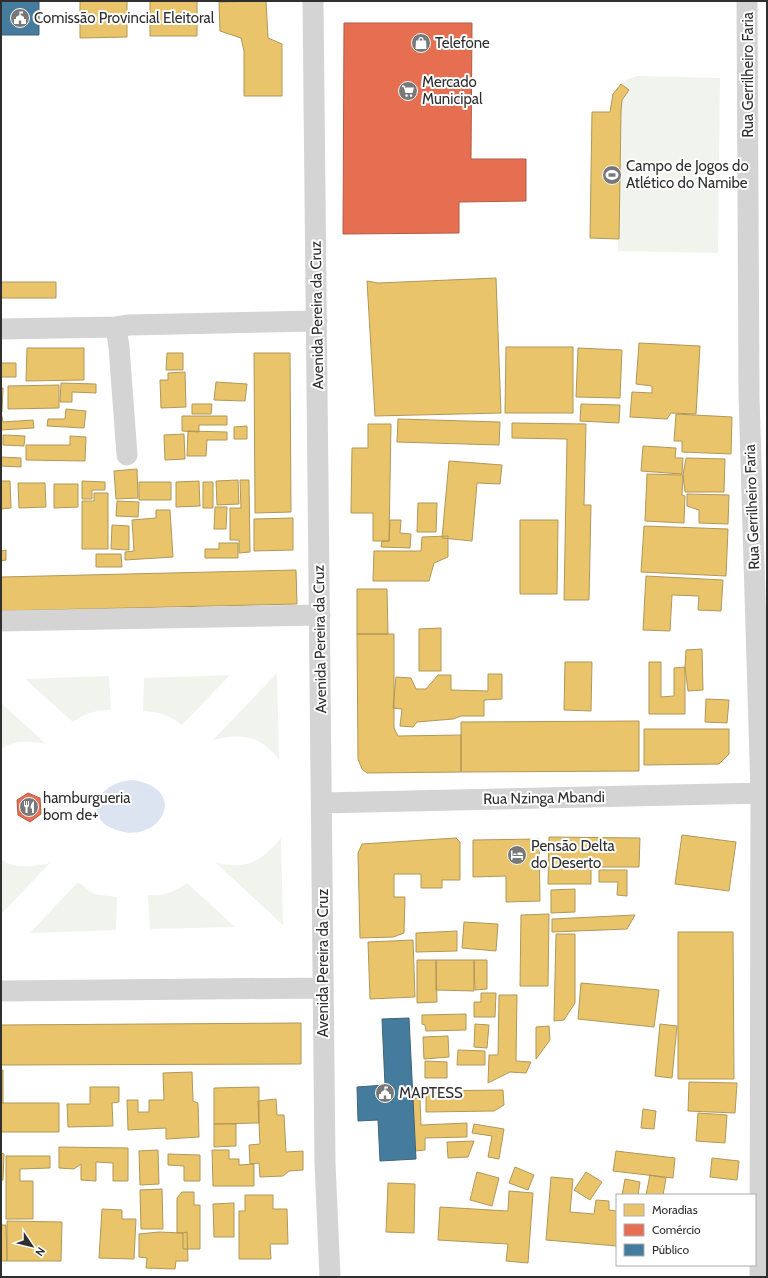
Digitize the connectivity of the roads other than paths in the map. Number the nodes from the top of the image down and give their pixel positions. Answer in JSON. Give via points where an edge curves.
{"nodes":[{"id":1,"x":313,"y":1,"type":"edge"},
{"id":2,"x":747,"y":1,"type":"edge"},
{"id":3,"x":317,"y":321,"type":"junction"},
{"id":4,"x":116,"y":327,"type":"junction"},
{"id":5,"x":1,"y":329,"type":"edge"},
{"id":6,"x":758,"y":396,"type":"edge"},
{"id":7,"x":126,"y":455,"type":"dead end"},
{"id":8,"x":320,"y":615,"type":"junction"},
{"id":9,"x":1,"y":621,"type":"edge"},
{"id":10,"x":764,"y":793,"type":"edge"},
{"id":11,"x":322,"y":803,"type":"junction"},
{"id":12,"x":323,"y":988,"type":"junction"},
{"id":13,"x":1,"y":991,"type":"edge"},
{"id":14,"x":330,"y":1277,"type":"edge"},
{"id":15,"x":760,"y":1277,"type":"edge"}],
"edges":[{"from":1,"to":3,"type":"street","name":"Avenida Pereira da Cruz"},
{"from":2,"to":6,"type":"street","name":"Rua Gerrilheiro Faria"},
{"from":3,"to":4,"type":"street","via":[[129,324]]},
{"from":3,"to":8,"type":"street","name":"Avenida Pereira da Cruz"},
{"from":4,"to":5,"type":"street"},
{"from":4,"to":7,"type":"street"},
{"from":6,"to":10,"type":"street","name":"Rua Gerrilheiro Faria"},
{"from":8,"to":9,"type":"street"},
{"from":8,"to":11,"type":"street","name":"Avenida Pereira da Cruz"},
{"from":10,"to":11,"type":"street","name":"Rua Nzinga Mbandi"},
{"from":10,"to":15,"type":"street","name":"Rua Gerrilheiro Faria"},
{"from":11,"to":12,"type":"street","name":"Avenida Pereira da Cruz"},
{"from":12,"to":13,"type":"street"},
{"from":12,"to":14,"type":"street","name":"Avenida Pereira da Cruz","via":[[325,1163]]}]}
